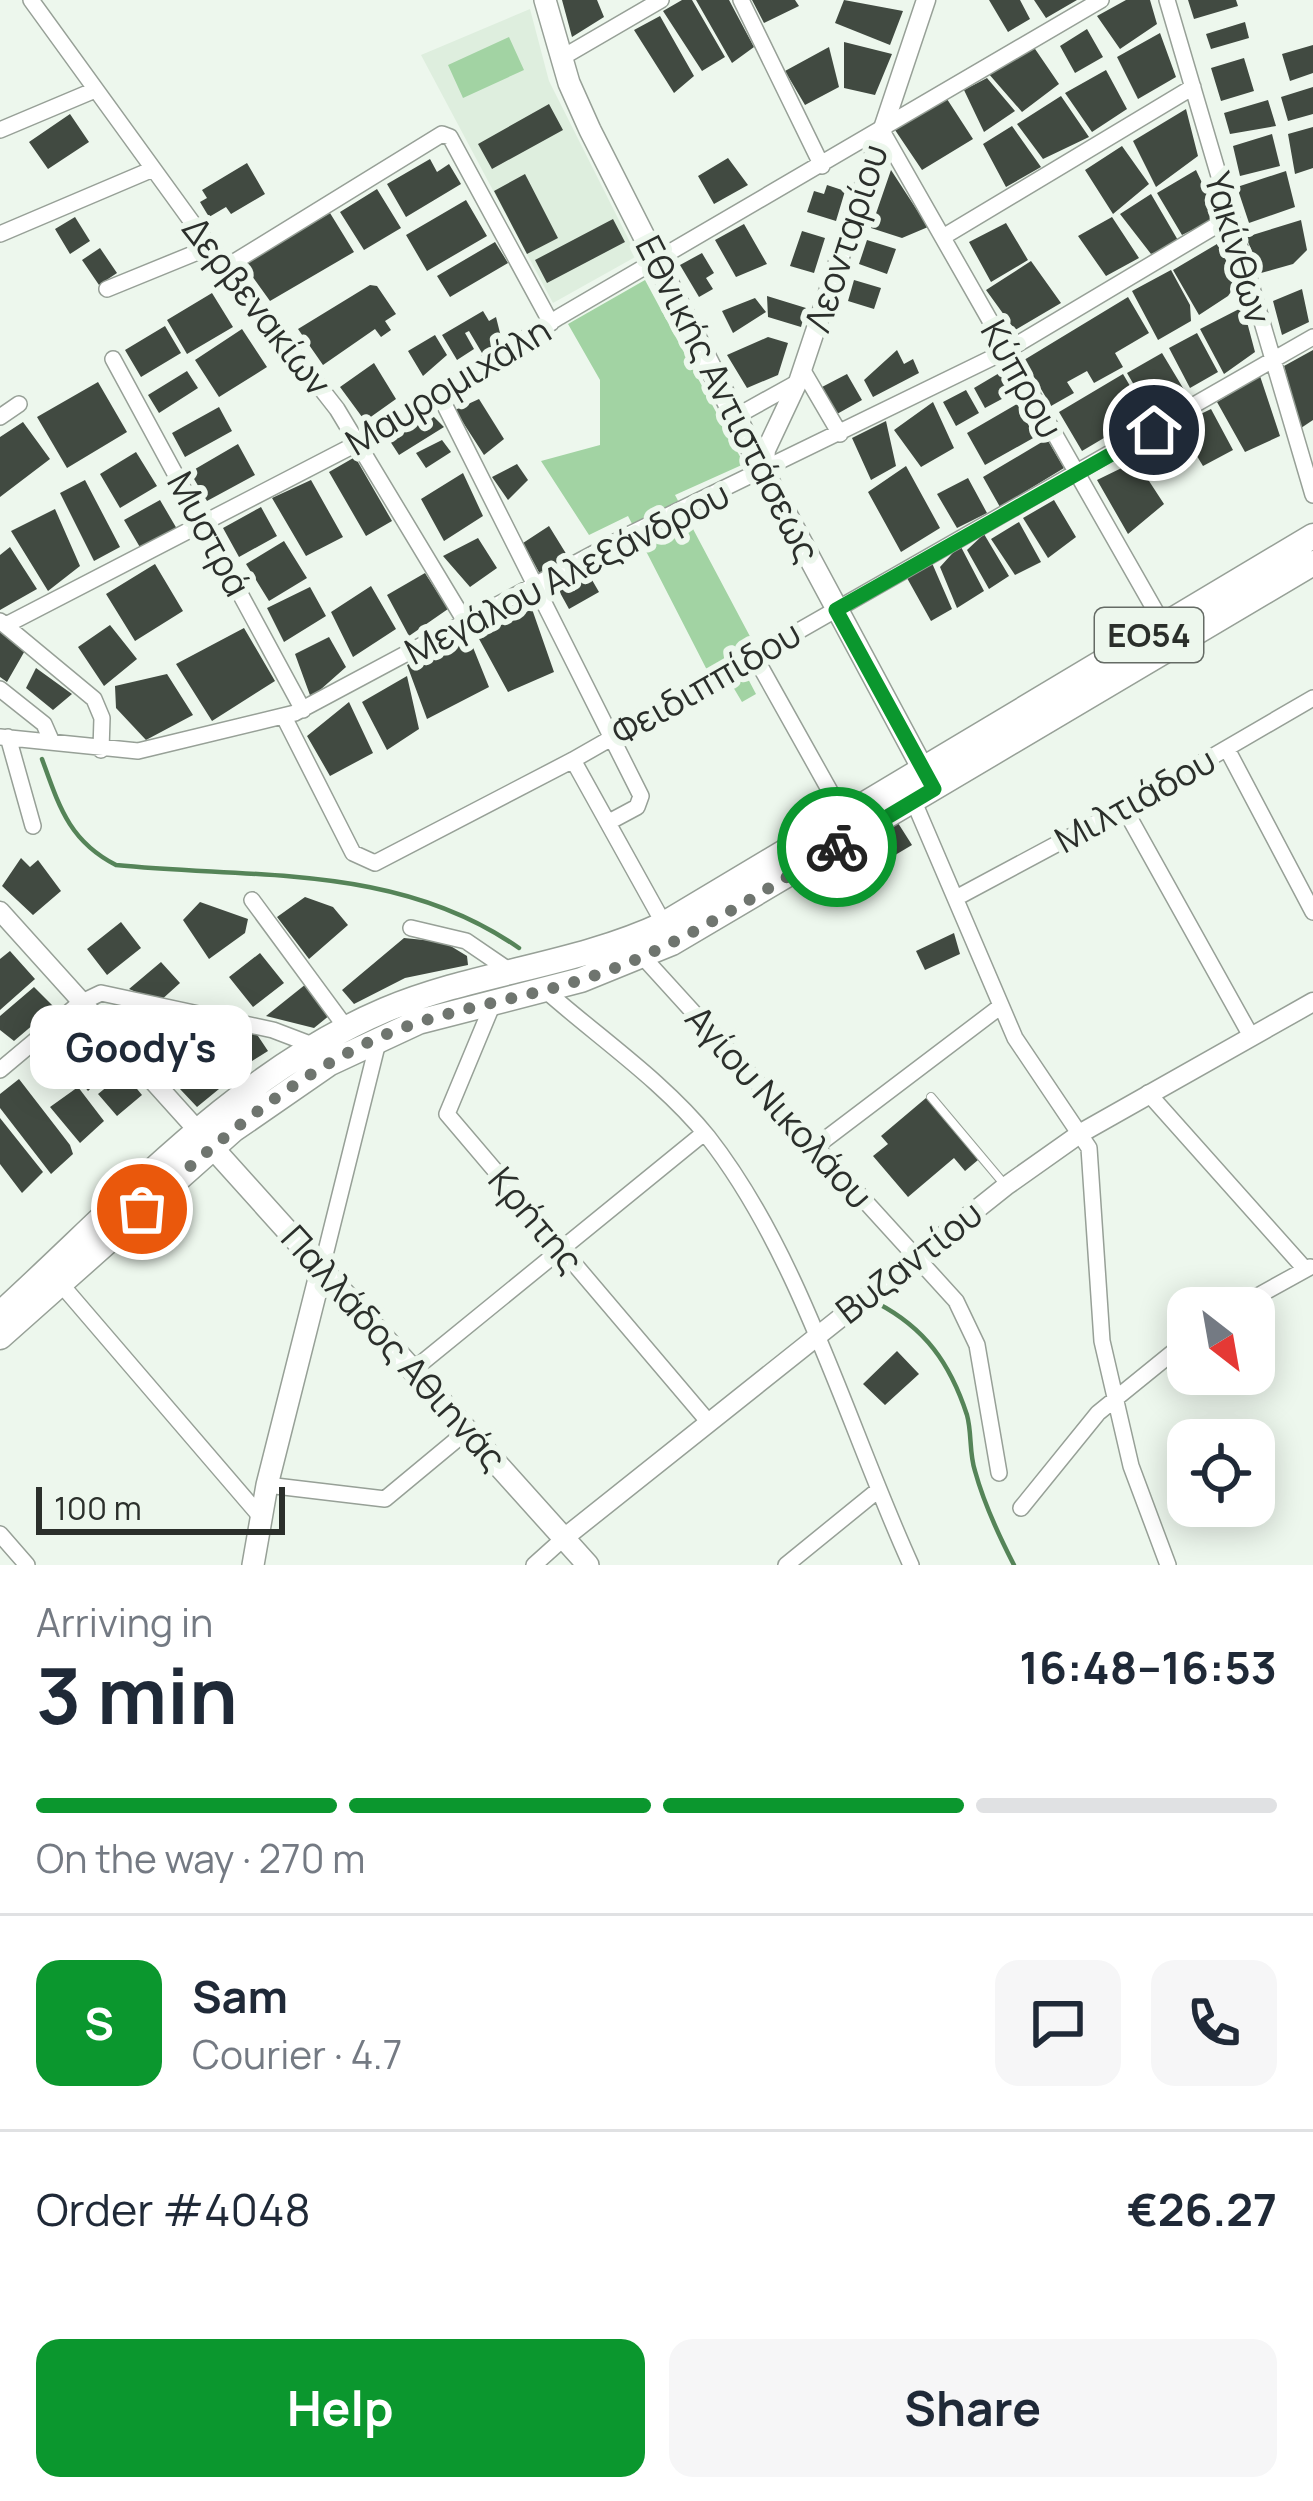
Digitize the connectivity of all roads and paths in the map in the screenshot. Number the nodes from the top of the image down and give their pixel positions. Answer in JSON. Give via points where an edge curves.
{"nodes":[{"id":1,"x":31,"y":0,"type":"edge"},
{"id":2,"x":545,"y":0,"type":"edge"},
{"id":3,"x":661,"y":0,"type":"edge"},
{"id":4,"x":741,"y":0,"type":"edge"},
{"id":5,"x":926,"y":0,"type":"edge"},
{"id":6,"x":1101,"y":0,"type":"edge"},
{"id":7,"x":1167,"y":0,"type":"edge"},
{"id":8,"x":563,"y":57,"type":"junction"},
{"id":9,"x":1192,"y":87,"type":"junction"},
{"id":10,"x":95,"y":90,"type":"junction"},
{"id":11,"x":898,"y":112,"type":"junction"},
{"id":12,"x":0,"y":130,"type":"edge"},
{"id":13,"x":882,"y":131,"type":"junction"},
{"id":14,"x":821,"y":166,"type":"junction"},
{"id":15,"x":153,"y":169,"type":"junction"},
{"id":16,"x":1229,"y":218,"type":"junction"},
{"id":17,"x":0,"y":234,"type":"edge"},
{"id":18,"x":943,"y":237,"type":"junction"},
{"id":19,"x":210,"y":247,"type":"junction"},
{"id":20,"x":657,"y":261,"type":"junction"},
{"id":21,"x":226,"y":268,"type":"junction"},
{"id":22,"x":107,"y":290,"type":"dead end"},
{"id":23,"x":550,"y":323,"type":"junction"},
{"id":24,"x":1313,"y":337,"type":"edge"},
{"id":25,"x":1006,"y":351,"type":"junction"},
{"id":26,"x":112,"y":359,"type":"dead end"},
{"id":27,"x":1271,"y":362,"type":"junction"},
{"id":28,"x":800,"y":375,"type":"junction"},
{"id":29,"x":439,"y":394,"type":"junction"},
{"id":30,"x":19,"y":404,"type":"dead end"},
{"id":31,"x":0,"y":417,"type":"edge"},
{"id":32,"x":735,"y":417,"type":"junction"},
{"id":33,"x":841,"y":434,"type":"junction"},
{"id":34,"x":360,"y":442,"type":"junction"},
{"id":35,"x":764,"y":473,"type":"junction"},
{"id":36,"x":1076,"y":476,"type":"junction"},
{"id":37,"x":1313,"y":495,"type":"edge"},
{"id":38,"x":204,"y":522,"type":"junction"},
{"id":39,"x":1313,"y":536,"type":"edge"},
{"id":40,"x":1313,"y":563,"type":"edge"},
{"id":41,"x":537,"y":584,"type":"junction"},
{"id":42,"x":836,"y":610,"type":"junction"},
{"id":43,"x":3,"y":623,"type":"edge"},
{"id":44,"x":466,"y":623,"type":"junction"},
{"id":45,"x":1164,"y":626,"type":"junction"},
{"id":46,"x":755,"y":657,"type":"junction"},
{"id":47,"x":0,"y":689,"type":"edge"},
{"id":48,"x":1313,"y":698,"type":"edge"},
{"id":49,"x":303,"y":710,"type":"junction"},
{"id":50,"x":284,"y":717,"type":"junction"},
{"id":51,"x":4,"y":737,"type":"edge"},
{"id":52,"x":611,"y":737,"type":"junction"},
{"id":53,"x":51,"y":740,"type":"junction"},
{"id":54,"x":1226,"y":749,"type":"junction"},
{"id":55,"x":101,"y":750,"type":"junction"},
{"id":56,"x":574,"y":760,"type":"junction"},
{"id":57,"x":919,"y":786,"type":"junction"},
{"id":58,"x":1124,"y":808,"type":"junction"},
{"id":59,"x":845,"y":818,"type":"junction"},
{"id":60,"x":609,"y":822,"type":"junction"},
{"id":61,"x":33,"y":826,"type":"dead end"},
{"id":62,"x":956,"y":898,"type":"junction"},
{"id":63,"x":252,"y":900,"type":"dead end"},
{"id":64,"x":0,"y":911,"type":"edge"},
{"id":65,"x":1313,"y":911,"type":"edge"},
{"id":66,"x":664,"y":925,"type":"junction"},
{"id":67,"x":411,"y":928,"type":"dead end"},
{"id":68,"x":643,"y":957,"type":"junction"},
{"id":69,"x":512,"y":974,"type":"junction"},
{"id":70,"x":545,"y":990,"type":"junction"},
{"id":71,"x":494,"y":1001,"type":"junction"},
{"id":72,"x":1313,"y":1002,"type":"edge"},
{"id":73,"x":80,"y":1003,"type":"junction"},
{"id":74,"x":1001,"y":1006,"type":"junction"},
{"id":75,"x":347,"y":1029,"type":"junction"},
{"id":76,"x":1251,"y":1036,"type":"junction"},
{"id":77,"x":380,"y":1037,"type":"junction"},
{"id":78,"x":315,"y":1046,"type":"junction"},
{"id":79,"x":0,"y":1070,"type":"edge"},
{"id":80,"x":1148,"y":1093,"type":"junction"},
{"id":81,"x":931,"y":1097,"type":"dead end"},
{"id":82,"x":704,"y":1132,"type":"junction"},
{"id":83,"x":1081,"y":1133,"type":"junction"},
{"id":84,"x":206,"y":1140,"type":"junction"},
{"id":85,"x":815,"y":1147,"type":"junction"},
{"id":86,"x":1006,"y":1186,"type":"junction"},
{"id":87,"x":560,"y":1249,"type":"junction"},
{"id":88,"x":916,"y":1256,"type":"junction"},
{"id":89,"x":1309,"y":1267,"type":"edge"},
{"id":90,"x":322,"y":1268,"type":"junction"},
{"id":91,"x":60,"y":1283,"type":"junction"},
{"id":92,"x":1273,"y":1287,"type":"edge"},
{"id":93,"x":0,"y":1314,"type":"edge"},
{"id":94,"x":0,"y":1337,"type":"edge"},
{"id":95,"x":814,"y":1338,"type":"junction"},
{"id":96,"x":1167,"y":1357,"type":"edge"},
{"id":97,"x":413,"y":1370,"type":"junction"},
{"id":98,"x":1115,"y":1398,"type":"junction"},
{"id":99,"x":706,"y":1419,"type":"junction"},
{"id":100,"x":467,"y":1431,"type":"junction"},
{"id":101,"x":999,"y":1473,"type":"dead end"},
{"id":102,"x":267,"y":1485,"type":"junction"},
{"id":103,"x":877,"y":1491,"type":"junction"},
{"id":104,"x":1021,"y":1508,"type":"dead end"},
{"id":105,"x":260,"y":1516,"type":"junction"},
{"id":106,"x":0,"y":1534,"type":"edge"},
{"id":107,"x":564,"y":1538,"type":"junction"},
{"id":108,"x":27,"y":1565,"type":"edge"},
{"id":109,"x":254,"y":1565,"type":"edge"},
{"id":110,"x":534,"y":1565,"type":"edge"},
{"id":111,"x":587,"y":1565,"type":"edge"},
{"id":112,"x":786,"y":1565,"type":"edge"},
{"id":113,"x":911,"y":1565,"type":"edge"},
{"id":114,"x":1168,"y":1565,"type":"edge"}],
"edges":[{"from":1,"to":10,"type":"street","name":"Δερβενακίων"},
{"from":2,"to":8,"type":"main road","name":"Εθνικής Αντιστάσεως"},
{"from":3,"to":8,"type":"street"},
{"from":4,"to":14,"type":"street"},
{"from":5,"to":11,"type":"street","name":"Λεονταρίου"},
{"from":6,"to":11,"type":"street"},
{"from":7,"to":9,"type":"street","name":"Υακίνθων"},
{"from":8,"to":20,"type":"main road","name":"Εθνικής Αντιστάσεως","via":[[590,130]]},
{"from":9,"to":16,"type":"street","name":"Υακίνθων"},
{"from":9,"to":18,"type":"street"},
{"from":10,"to":12,"type":"street"},
{"from":10,"to":15,"type":"street","name":"Δερβενακίων"},
{"from":11,"to":13,"type":"street","name":"Λεονταρίου"},
{"from":13,"to":14,"type":"street","name":"Μαυρομιχάλη"},
{"from":13,"to":18,"type":"street","name":"Κύπρου"},
{"from":13,"to":28,"type":"street","name":"Λεονταρίου"},
{"from":14,"to":20,"type":"street","name":"Μαυρομιχάλη"},
{"from":15,"to":17,"type":"street"},
{"from":15,"to":19,"type":"street","name":"Δερβενακίων"},
{"from":16,"to":25,"type":"street","name":"Μεγάλου Αλεξάνδρου"},
{"from":16,"to":27,"type":"street","name":"Υακίνθων"},
{"from":18,"to":25,"type":"street","name":"Κύπρου"},
{"from":19,"to":21,"type":"street","name":"Δερβενακίων"},
{"from":19,"to":22,"type":"street"},
{"from":20,"to":23,"type":"street","name":"Μαυρομιχάλη"},
{"from":20,"to":32,"type":"main road","name":"Εθνικής Αντιστάσεως"},
{"from":21,"to":23,"type":"street","via":[[442,134]]},
{"from":21,"to":34,"type":"street","name":"Δερβενακίων"},
{"from":23,"to":29,"type":"street","name":"Μαυρομιχάλη"},
{"from":24,"to":27,"type":"street","name":"Φειδιππίδου"},
{"from":25,"to":33,"type":"street","name":"Μεγάλου Αλεξάνδρου"},
{"from":25,"to":36,"type":"street","name":"Κύπρου"},
{"from":26,"to":38,"type":"street","name":"Μυστρά"},
{"from":27,"to":36,"type":"street","name":"Φειδιππίδου"},
{"from":27,"to":37,"type":"street","name":"Υακίνθων"},
{"from":28,"to":32,"type":"street"},
{"from":28,"to":33,"type":"street"},
{"from":28,"to":35,"type":"street","name":"Λεονταρίου","via":[[769,440]]},
{"from":29,"to":34,"type":"street","name":"Μαυρομιχάλη"},
{"from":29,"to":41,"type":"street"},
{"from":30,"to":31,"type":"street"},
{"from":32,"to":35,"type":"main road","name":"Εθνικής Αντιστάσεως"},
{"from":33,"to":35,"type":"street","name":"Μεγάλου Αλεξάνδρου"},
{"from":34,"to":38,"type":"street","name":"Μαυρομιχάλη"},
{"from":34,"to":44,"type":"street","name":"Δερβενακίων"},
{"from":35,"to":41,"type":"street","name":"Μεγάλου Αλεξάνδρου"},
{"from":35,"to":42,"type":"main road","name":"Εθνικής Αντιστάσεως"},
{"from":36,"to":42,"type":"street","name":"Φειδιππίδου"},
{"from":36,"to":45,"type":"street","name":"Κύπρου"},
{"from":38,"to":43,"type":"street","name":"Μαυρομιχάλη"},
{"from":38,"to":49,"type":"street","name":"Μυστρά"},
{"from":39,"to":45,"type":"main road","number":"ΕΟ54"},
{"from":40,"to":57,"type":"main road","number":"ΕΟ54"},
{"from":41,"to":44,"type":"street","name":"Μεγάλου Αλεξάνδρου"},
{"from":41,"to":52,"type":"street"},
{"from":42,"to":46,"type":"street","name":"Φειδιππίδου"},
{"from":42,"to":57,"type":"main road","name":"Εθνικής Αντιστάσεως"},
{"from":43,"to":55,"type":"street","via":[[94,699]]},
{"from":44,"to":49,"type":"street","name":"Μεγάλου Αλεξάνδρου"},
{"from":45,"to":57,"type":"main road","number":"ΕΟ54"},
{"from":46,"to":52,"type":"street","name":"Φειδιππίδου"},
{"from":46,"to":59,"type":"street"},
{"from":47,"to":53,"type":"street","via":[[44,724]]},
{"from":48,"to":54,"type":"street","name":"Μιλτιάδου"},
{"from":49,"to":50,"type":"street","name":"Μεγάλου Αλεξάνδρου"},
{"from":50,"to":55,"type":"street","name":"Μεγάλου Αλεξάνδρου","via":[[151,749]]},
{"from":50,"to":56,"type":"street","name":"Φειδιππίδου","via":[[362,862],[375,863]]},
{"from":51,"to":53,"type":"street","name":"Μεγάλου Αλεξάνδρου"},
{"from":51,"to":61,"type":"street"},
{"from":52,"to":56,"type":"street","name":"Φειδιππίδου"},
{"from":52,"to":60,"type":"street","via":[[641,803]]},
{"from":53,"to":55,"type":"street","name":"Μεγάλου Αλεξάνδρου"},
{"from":54,"to":58,"type":"street","name":"Μιλτιάδου"},
{"from":54,"to":65,"type":"street"},
{"from":56,"to":60,"type":"street"},
{"from":57,"to":59,"type":"main road","number":"ΕΟ54"},
{"from":57,"to":62,"type":"street"},
{"from":57,"to":68,"type":"main road","number":"ΕΟ54"},
{"from":58,"to":62,"type":"street","name":"Μιλτιάδου"},
{"from":58,"to":76,"type":"street"},
{"from":59,"to":66,"type":"main road","number":"ΕΟ54"},
{"from":60,"to":66,"type":"street"},
{"from":62,"to":74,"type":"street"},
{"from":63,"to":75,"type":"street"},
{"from":64,"to":73,"type":"street"},
{"from":66,"to":69,"type":"main road","number":"ΕΟ54"},
{"from":67,"to":69,"type":"street","via":[[466,941]]},
{"from":68,"to":70,"type":"main road","number":"ΕΟ54"},
{"from":68,"to":85,"type":"street","name":"Αγίου Νικολάου"},
{"from":69,"to":75,"type":"main road","number":"ΕΟ54","via":[[415,998]]},
{"from":70,"to":71,"type":"main road","number":"ΕΟ54"},
{"from":70,"to":82,"type":"street"},
{"from":71,"to":77,"type":"main road","number":"ΕΟ54"},
{"from":71,"to":87,"type":"street","name":"Κρήτης","via":[[447,1114]]},
{"from":72,"to":76,"type":"street","name":"Βυζαντίου"},
{"from":73,"to":78,"type":"street","via":[[106,993]]},
{"from":73,"to":79,"type":"street"},
{"from":73,"to":84,"type":"street"},
{"from":74,"to":83,"type":"street"},
{"from":74,"to":85,"type":"street"},
{"from":75,"to":78,"type":"main road","number":"ΕΟ54"},
{"from":76,"to":80,"type":"street","name":"Βυζαντίου"},
{"from":77,"to":84,"type":"main road","number":"ΕΟ54"},
{"from":77,"to":90,"type":"street"},
{"from":78,"to":84,"type":"main road","number":"ΕΟ54"},
{"from":80,"to":83,"type":"street","name":"Βυζαντίου"},
{"from":80,"to":89,"type":"street"},
{"from":81,"to":86,"type":"lane"},
{"from":82,"to":87,"type":"street"},
{"from":82,"to":95,"type":"street","via":[[762,1221]]},
{"from":83,"to":86,"type":"street","name":"Βυζαντίου"},
{"from":83,"to":98,"type":"street","via":[[1090,1158],[1097,1311]]},
{"from":84,"to":90,"type":"main road","name":"Παλλάδος Αθιηνάς"},
{"from":84,"to":91,"type":"main road","number":"ΕΟ54"},
{"from":84,"to":93,"type":"main road","number":"ΕΟ54"},
{"from":85,"to":88,"type":"street","name":"Αγίου Νικολάου"},
{"from":86,"to":88,"type":"street","name":"Βυζαντίου"},
{"from":87,"to":97,"type":"street"},
{"from":87,"to":99,"type":"street","name":"Κρήτης"},
{"from":88,"to":95,"type":"street","name":"Βυζαντίου"},
{"from":88,"to":101,"type":"street","name":"Αγίου Νικολάου","via":[[971,1328]]},
{"from":89,"to":92,"type":"street"},
{"from":90,"to":97,"type":"main road","name":"Παλλάδος Αθιηνάς"},
{"from":90,"to":102,"type":"main road"},
{"from":91,"to":94,"type":"main road","number":"ΕΟ54"},
{"from":91,"to":105,"type":"street"},
{"from":95,"to":99,"type":"street","name":"Βυζαντίου"},
{"from":95,"to":103,"type":"street"},
{"from":96,"to":98,"type":"street"},
{"from":97,"to":100,"type":"main road","name":"Παλλάδος Αθιηνάς"},
{"from":98,"to":104,"type":"street"},
{"from":98,"to":114,"type":"street"},
{"from":99,"to":107,"type":"street","name":"Βυζαντίου"},
{"from":100,"to":102,"type":"street","via":[[385,1499]]},
{"from":100,"to":107,"type":"main road","name":"Παλλάδος Αθιηνάς"},
{"from":102,"to":105,"type":"main road"},
{"from":103,"to":112,"type":"street"},
{"from":103,"to":113,"type":"street"},
{"from":105,"to":109,"type":"main road"},
{"from":106,"to":108,"type":"street"},
{"from":107,"to":110,"type":"street","name":"Βυζαντίου"},
{"from":107,"to":111,"type":"main road","name":"Παλλάδος Αθιηνάς"}]}
